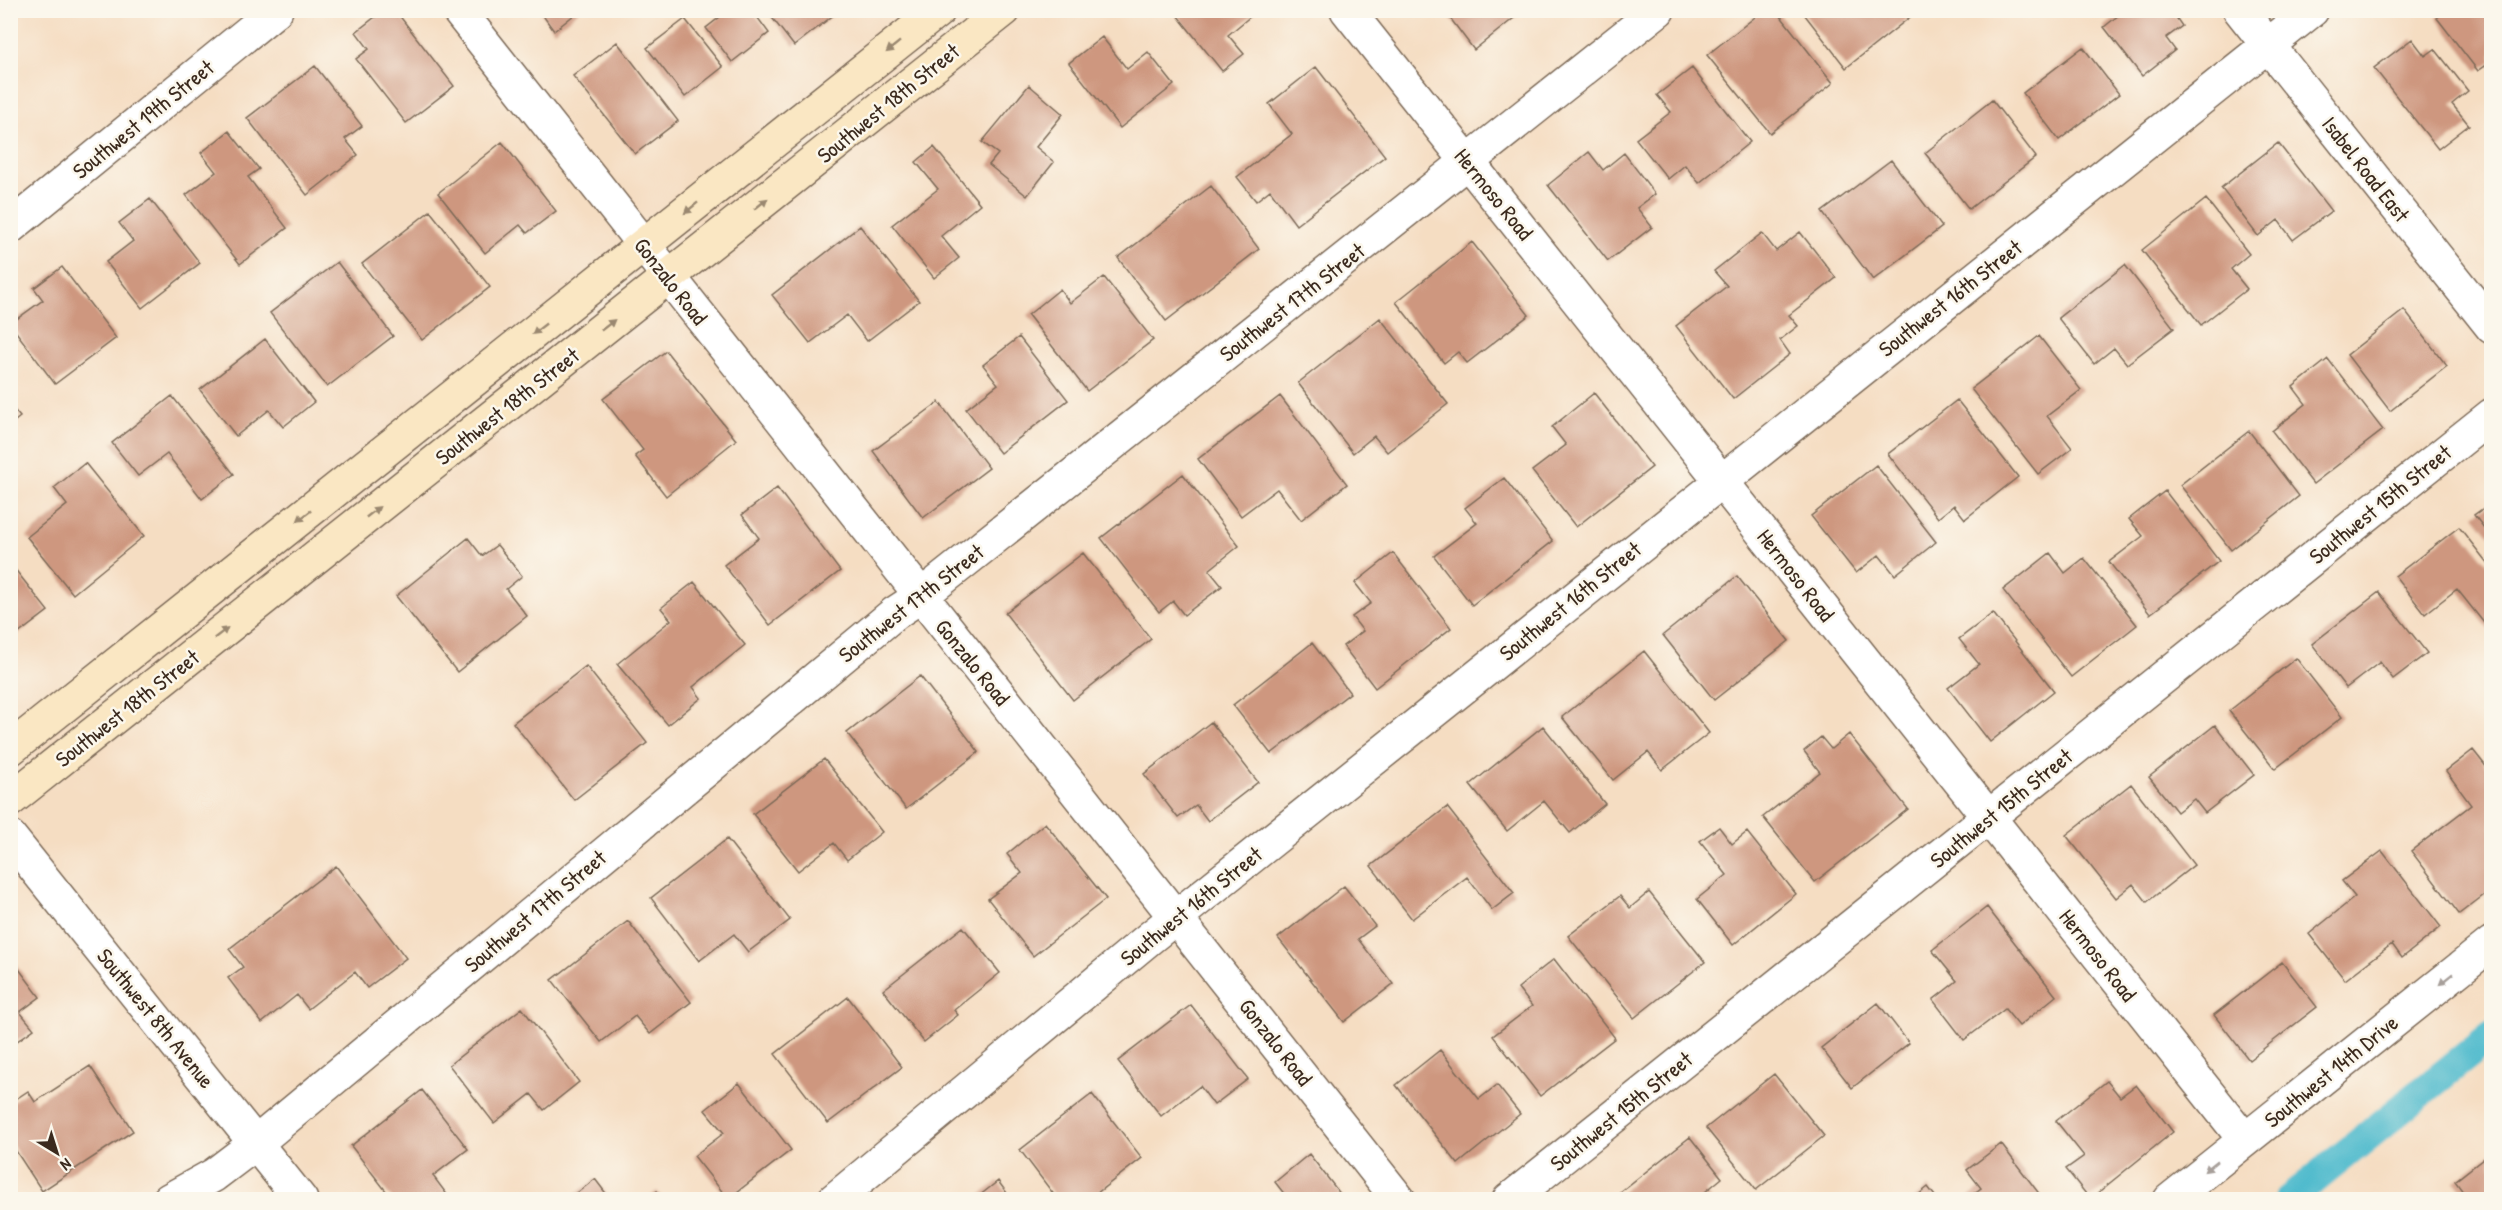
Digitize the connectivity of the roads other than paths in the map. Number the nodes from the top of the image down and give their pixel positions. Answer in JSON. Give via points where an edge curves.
{"nodes":[{"id":1,"x":276,"y":10,"type":"edge"},
{"id":2,"x":458,"y":10,"type":"edge"},
{"id":3,"x":939,"y":10,"type":"edge"},
{"id":4,"x":1004,"y":10,"type":"edge"},
{"id":5,"x":1347,"y":10,"type":"edge"},
{"id":6,"x":1658,"y":10,"type":"edge"},
{"id":7,"x":2240,"y":10,"type":"edge"},
{"id":8,"x":2312,"y":10,"type":"edge"},
{"id":9,"x":2268,"y":45,"type":"junction"},
{"id":10,"x":1468,"y":162,"type":"junction"},
{"id":11,"x":10,"y":227,"type":"edge"},
{"id":12,"x":643,"y":246,"type":"junction"},
{"id":13,"x":668,"y":278,"type":"junction"},
{"id":14,"x":2492,"y":327,"type":"edge"},
{"id":15,"x":2492,"y":415,"type":"edge"},
{"id":16,"x":1721,"y":480,"type":"junction"},
{"id":17,"x":921,"y":596,"type":"junction"},
{"id":18,"x":10,"y":749,"type":"edge"},
{"id":19,"x":10,"y":800,"type":"edge"},
{"id":20,"x":1989,"y":817,"type":"junction"},
{"id":21,"x":10,"y":837,"type":"edge"},
{"id":22,"x":1178,"y":917,"type":"junction"},
{"id":23,"x":2492,"y":943,"type":"edge"},
{"id":24,"x":2245,"y":1140,"type":"junction"},
{"id":25,"x":256,"y":1143,"type":"junction"},
{"id":26,"x":169,"y":1200,"type":"edge"},
{"id":27,"x":301,"y":1200,"type":"edge"},
{"id":28,"x":834,"y":1200,"type":"edge"},
{"id":29,"x":1399,"y":1200,"type":"edge"},
{"id":30,"x":1509,"y":1200,"type":"edge"},
{"id":31,"x":2170,"y":1200,"type":"edge"}],
"edges":[{"from":1,"to":11,"type":"street","name":"Southwest 19th Street"},
{"from":2,"to":12,"type":"street","name":"Gonzalo Road"},
{"from":3,"to":12,"type":"main road","name":"Southwest 18th Street","one_way":true},
{"from":13,"to":4,"type":"main road","name":"Southwest 18th Street","one_way":true},
{"from":5,"to":10,"type":"street","name":"Hermoso Road"},
{"from":6,"to":10,"type":"street","name":"Southwest 17th Street"},
{"from":7,"to":9,"type":"street","name":"Isabel Road East"},
{"from":8,"to":9,"type":"street","name":"Southwest 16th Street"},
{"from":9,"to":14,"type":"street","name":"Isabel Road East"},
{"from":9,"to":16,"type":"street","name":"Southwest 16th Street"},
{"from":10,"to":16,"type":"street","name":"Hermoso Road"},
{"from":10,"to":17,"type":"street","name":"Southwest 17th Street"},
{"from":12,"to":13,"type":"street","name":"Gonzalo Road"},
{"from":12,"to":18,"type":"main road","name":"Southwest 18th Street","one_way":true},
{"from":13,"to":17,"type":"street","name":"Gonzalo Road"},
{"from":19,"to":13,"type":"main road","name":"Southwest 18th Street","one_way":true},
{"from":15,"to":20,"type":"street","name":"Southwest 15th Street"},
{"from":16,"to":20,"type":"street","name":"Hermoso Road"},
{"from":16,"to":22,"type":"street","name":"Southwest 16th Street"},
{"from":17,"to":22,"type":"street","name":"Gonzalo Road"},
{"from":17,"to":25,"type":"street","name":"Southwest 17th Street"},
{"from":20,"to":24,"type":"street","name":"Hermoso Road"},
{"from":20,"to":30,"type":"street","name":"Southwest 15th Street"},
{"from":21,"to":25,"type":"street","name":"Southwest 8th Avenue"},
{"from":22,"to":28,"type":"street","name":"Southwest 16th Street"},
{"from":22,"to":29,"type":"street","name":"Gonzalo Road"},
{"from":23,"to":24,"type":"street","name":"Southwest 14th Drive","one_way":true},
{"from":24,"to":31,"type":"street","name":"Southwest 14th Drive","one_way":true},
{"from":25,"to":26,"type":"street","name":"Southwest 17th Street","via":[[214,1175]]},
{"from":25,"to":27,"type":"street","name":"Southwest 8th Avenue"}]}
